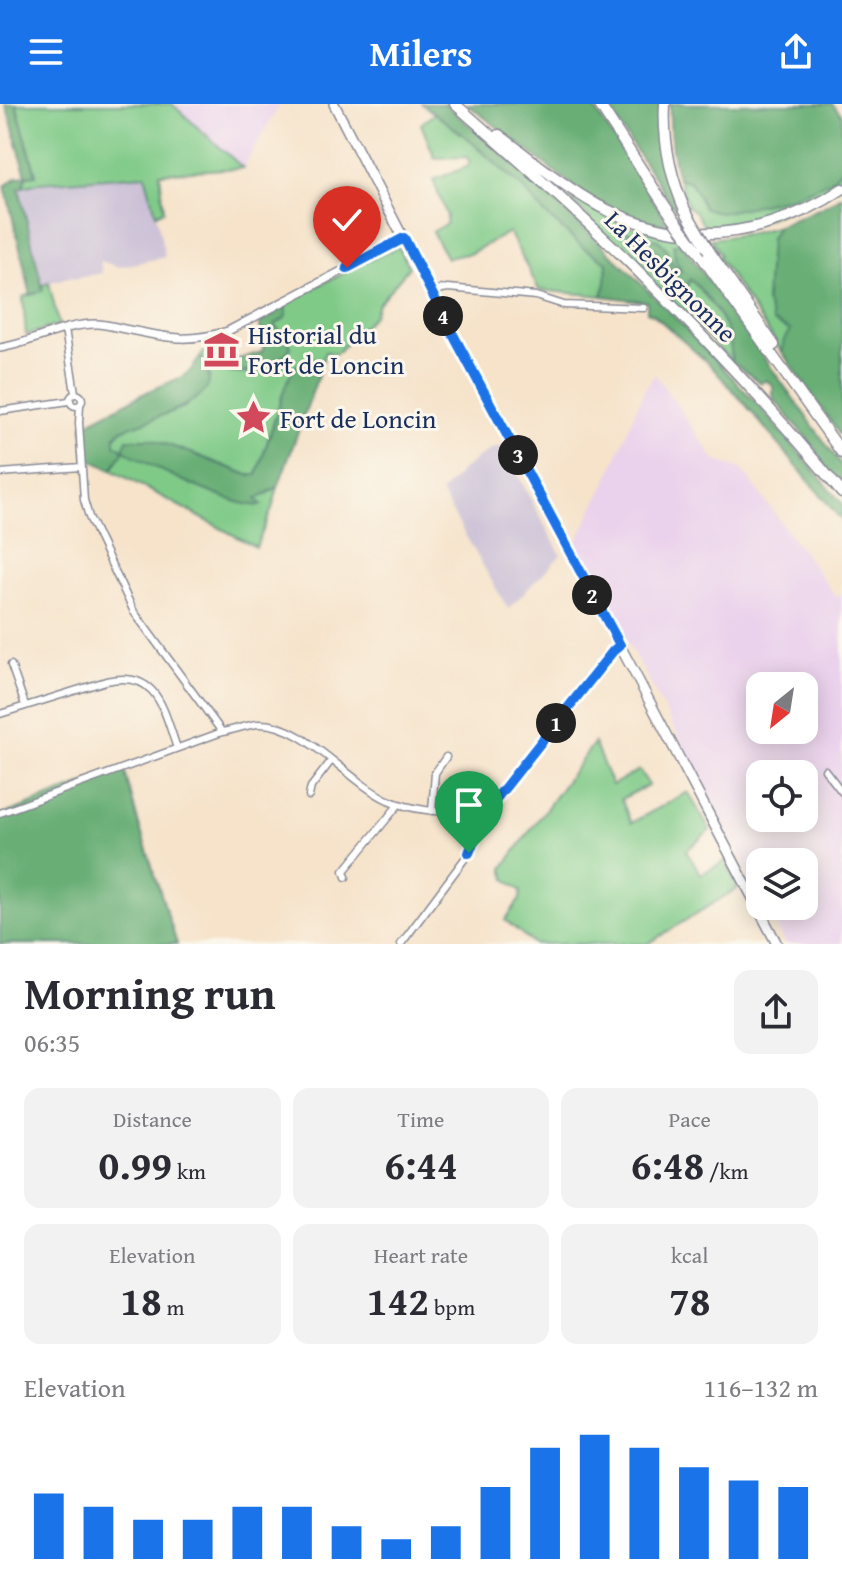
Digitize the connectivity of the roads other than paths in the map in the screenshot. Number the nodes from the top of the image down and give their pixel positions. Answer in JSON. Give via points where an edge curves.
{"nodes":[{"id":1,"x":334,"y":104,"type":"edge"},
{"id":2,"x":458,"y":104,"type":"edge"},
{"id":3,"x":599,"y":104,"type":"edge"},
{"id":4,"x":665,"y":104,"type":"edge"},
{"id":5,"x":842,"y":189,"type":"edge"},
{"id":6,"x":404,"y":238,"type":"junction"},
{"id":7,"x":703,"y":250,"type":"junction"},
{"id":8,"x":431,"y":291,"type":"junction"},
{"id":9,"x":644,"y":308,"type":"dead end"},
{"id":10,"x":65,"y":329,"type":"junction"},
{"id":11,"x":0,"y":348,"type":"edge"},
{"id":12,"x":75,"y":393,"type":"junction"},
{"id":13,"x":69,"y":401,"type":"junction"},
{"id":14,"x":80,"y":405,"type":"junction"},
{"id":15,"x":0,"y":411,"type":"edge"},
{"id":16,"x":842,"y":444,"type":"edge"},
{"id":17,"x":842,"y":453,"type":"edge"},
{"id":18,"x":81,"y":467,"type":"junction"},
{"id":19,"x":0,"y":473,"type":"edge"},
{"id":20,"x":842,"y":493,"type":"edge"},
{"id":21,"x":620,"y":645,"type":"junction"},
{"id":22,"x":11,"y":665,"type":"dead end"},
{"id":23,"x":25,"y":705,"type":"junction"},
{"id":24,"x":0,"y":714,"type":"edge"},
{"id":25,"x":222,"y":732,"type":"junction"},
{"id":26,"x":177,"y":748,"type":"junction"},
{"id":27,"x":446,"y":757,"type":"dead end"},
{"id":28,"x":331,"y":761,"type":"junction"},
{"id":29,"x":825,"y":770,"type":"dead end"},
{"id":30,"x":842,"y":792,"type":"edge"},
{"id":31,"x":309,"y":796,"type":"dead end"},
{"id":32,"x":399,"y":804,"type":"junction"},
{"id":33,"x":432,"y":811,"type":"junction"},
{"id":34,"x":0,"y":813,"type":"edge"},
{"id":35,"x":484,"y":814,"type":"junction"},
{"id":36,"x":346,"y":877,"type":"dead end"},
{"id":37,"x":401,"y":944,"type":"edge"},
{"id":38,"x":777,"y":944,"type":"edge"}],
"edges":[{"from":1,"to":6,"type":"main road"},
{"from":2,"to":5,"type":"highway","via":[[577,193],[660,228],[692,233],[743,228],[797,214]]},
{"from":2,"to":20,"type":"highway","name":"La Hesbignonne","via":[[631,264]]},
{"from":3,"to":7,"type":"highway","bridge":true,"via":[[667,209]]},
{"from":4,"to":7,"type":"highway","bridge":true,"via":[[675,185]]},
{"from":6,"to":8,"type":"main road"},
{"from":6,"to":10,"type":"street","via":[[212,336],[168,338],[98,324]]},
{"from":7,"to":16,"type":"highway"},
{"from":7,"to":17,"type":"highway"},
{"from":8,"to":9,"type":"street","via":[[448,288],[536,296],[564,305]]},
{"from":8,"to":21,"type":"main road"},
{"from":10,"to":11,"type":"street"},
{"from":10,"to":12,"type":"street"},
{"from":12,"to":13,"type":"street"},
{"from":12,"to":14,"type":"street","via":[[82,397]]},
{"from":13,"to":14,"type":"street"},
{"from":13,"to":15,"type":"street"},
{"from":14,"to":18,"type":"street"},
{"from":18,"to":19,"type":"street"},
{"from":18,"to":25,"type":"street","via":[[89,517],[134,612]]},
{"from":21,"to":35,"type":"street"},
{"from":21,"to":38,"type":"main road"},
{"from":22,"to":23,"type":"street"},
{"from":23,"to":24,"type":"street"},
{"from":23,"to":26,"type":"street","via":[[106,681],[135,679],[159,699]]},
{"from":25,"to":26,"type":"street"},
{"from":25,"to":28,"type":"street","via":[[258,724],[279,726]]},
{"from":26,"to":34,"type":"street"},
{"from":27,"to":33,"type":"street","via":[[435,773]]},
{"from":28,"to":31,"type":"street"},
{"from":28,"to":32,"type":"street","via":[[370,791]]},
{"from":29,"to":30,"type":"street"},
{"from":32,"to":33,"type":"street"},
{"from":32,"to":36,"type":"street","via":[[344,871]]},
{"from":33,"to":35,"type":"street"},
{"from":35,"to":37,"type":"street","via":[[469,853]]}]}
